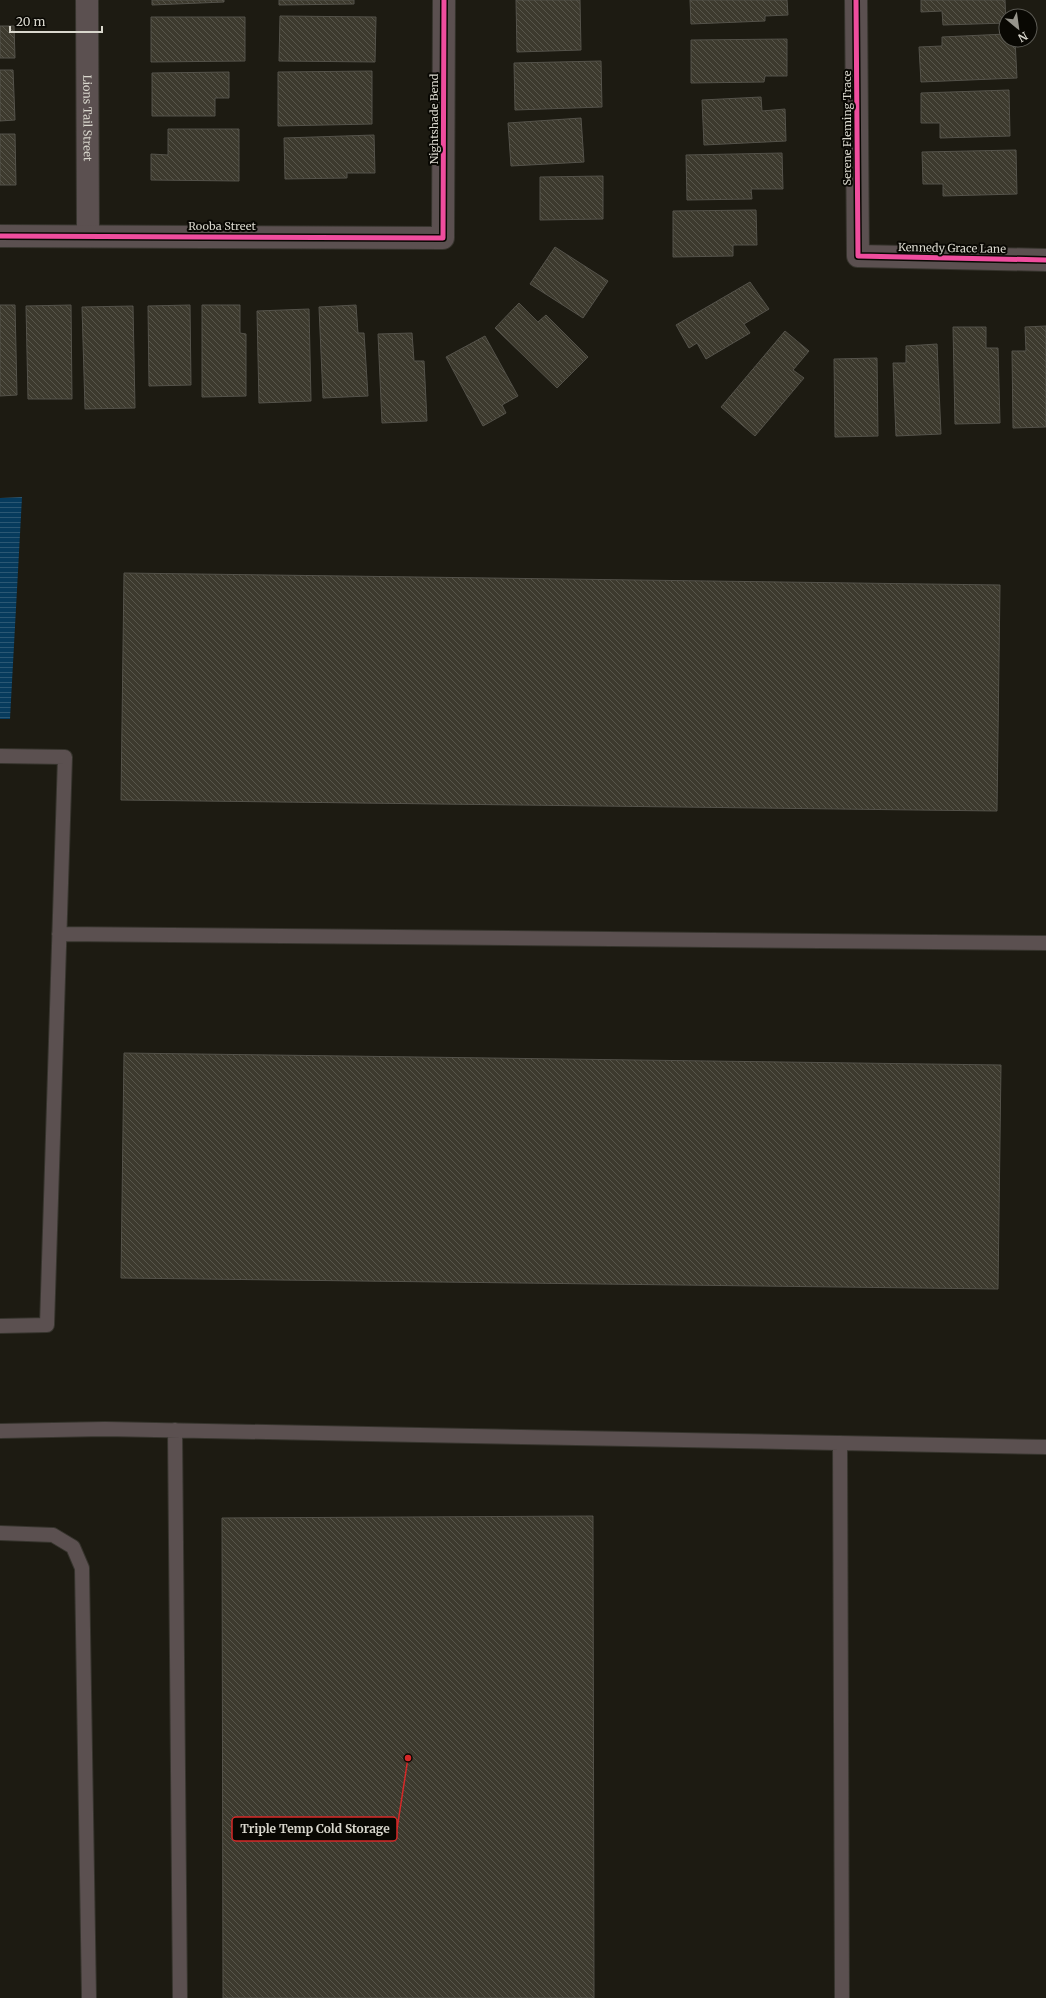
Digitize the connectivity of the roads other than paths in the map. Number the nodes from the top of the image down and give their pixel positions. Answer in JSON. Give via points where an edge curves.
{"nodes":[{"id":1,"x":87,"y":0,"type":"edge"},
{"id":2,"x":444,"y":0,"type":"edge"},
{"id":3,"x":856,"y":0,"type":"edge"},
{"id":4,"x":88,"y":235,"type":"junction"},
{"id":5,"x":0,"y":236,"type":"edge"},
{"id":6,"x":443,"y":238,"type":"joint"},
{"id":7,"x":858,"y":256,"type":"joint"},
{"id":8,"x":1046,"y":260,"type":"edge"},
{"id":9,"x":0,"y":756,"type":"edge"},
{"id":10,"x":59,"y":934,"type":"junction"},
{"id":11,"x":1046,"y":943,"type":"edge"},
{"id":12,"x":0,"y":1326,"type":"edge"},
{"id":13,"x":0,"y":1430,"type":"edge"},
{"id":14,"x":175,"y":1430,"type":"junction"},
{"id":15,"x":840,"y":1443,"type":"junction"},
{"id":16,"x":1046,"y":1447,"type":"edge"},
{"id":17,"x":0,"y":1533,"type":"edge"},
{"id":18,"x":89,"y":1998,"type":"edge"},
{"id":19,"x":180,"y":1998,"type":"edge"},
{"id":20,"x":842,"y":1998,"type":"edge"}],
"edges":[{"from":1,"to":4,"type":"street","name":"Lions Tail Street"},
{"from":2,"to":6,"type":"street","name":"Nightshade Bend"},
{"from":3,"to":7,"type":"street","name":"Serene Fleming Trace"},
{"from":4,"to":5,"type":"street","name":"Rooba Street"},
{"from":4,"to":6,"type":"street","name":"Rooba Street"},
{"from":7,"to":8,"type":"street","name":"Kennedy Grace Lane"},
{"from":9,"to":10,"type":"lane","via":[[65,757]]},
{"from":10,"to":11,"type":"lane"},
{"from":10,"to":12,"type":"lane","via":[[48,1325]]},
{"from":13,"to":14,"type":"lane"},
{"from":14,"to":15,"type":"lane"},
{"from":14,"to":19,"type":"lane"},
{"from":15,"to":16,"type":"lane"},
{"from":15,"to":20,"type":"lane"},
{"from":17,"to":18,"type":"lane","via":[[53,1535],[73,1547],[82,1568]]}]}
